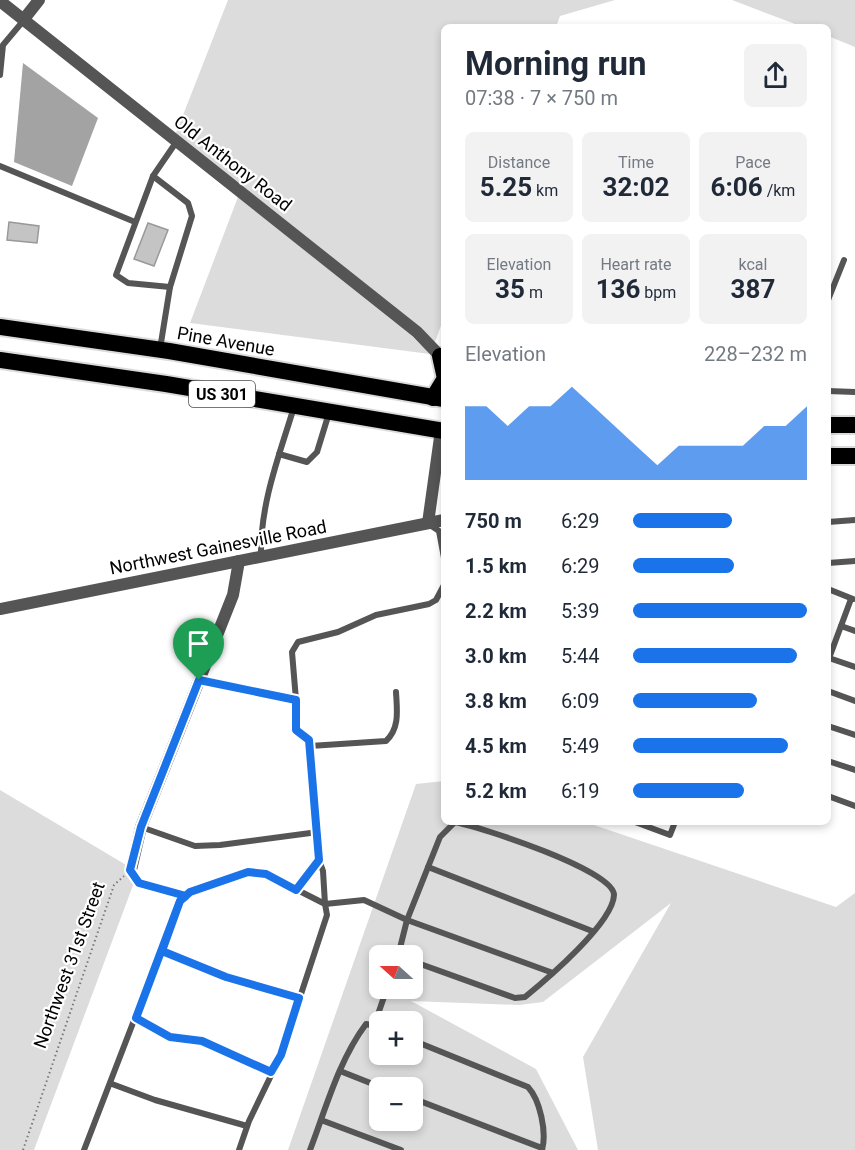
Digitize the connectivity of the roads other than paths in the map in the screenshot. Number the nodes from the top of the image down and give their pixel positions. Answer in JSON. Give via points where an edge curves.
{"nodes":[{"id":1,"x":39,"y":0,"type":"edge"},
{"id":2,"x":0,"y":1,"type":"edge"},
{"id":3,"x":24,"y":20,"type":"junction"},
{"id":4,"x":2,"y":45,"type":"edge"},
{"id":5,"x":0,"y":75,"type":"edge"},
{"id":6,"x":177,"y":141,"type":"junction"},
{"id":7,"x":0,"y":166,"type":"edge"},
{"id":8,"x":153,"y":176,"type":"junction"},
{"id":9,"x":135,"y":222,"type":"junction"},
{"id":10,"x":844,"y":260,"type":"dead end"},
{"id":11,"x":170,"y":287,"type":"junction"},
{"id":12,"x":831,"y":292,"type":"edge"},
{"id":13,"x":0,"y":327,"type":"edge"},
{"id":14,"x":160,"y":350,"type":"junction"},
{"id":15,"x":441,"y":358,"type":"edge"},
{"id":16,"x":0,"y":360,"type":"edge"},
{"id":17,"x":831,"y":391,"type":"edge"},
{"id":18,"x":855,"y":392,"type":"edge"},
{"id":19,"x":438,"y":398,"type":"edge"},
{"id":20,"x":294,"y":407,"type":"junction"},
{"id":21,"x":329,"y":413,"type":"junction"},
{"id":22,"x":831,"y":424,"type":"edge"},
{"id":23,"x":855,"y":425,"type":"edge"},
{"id":24,"x":441,"y":429,"type":"edge"},
{"id":25,"x":441,"y":442,"type":"edge"},
{"id":26,"x":279,"y":454,"type":"junction"},
{"id":27,"x":831,"y":456,"type":"edge"},
{"id":28,"x":855,"y":456,"type":"edge"},
{"id":29,"x":855,"y":520,"type":"edge"},
{"id":30,"x":441,"y":521,"type":"edge"},
{"id":31,"x":831,"y":522,"type":"edge"},
{"id":32,"x":428,"y":523,"type":"junction"},
{"id":33,"x":441,"y":542,"type":"edge"},
{"id":34,"x":261,"y":557,"type":"junction"},
{"id":35,"x":239,"y":561,"type":"junction"},
{"id":36,"x":855,"y":561,"type":"edge"},
{"id":37,"x":831,"y":563,"type":"edge"},
{"id":38,"x":831,"y":590,"type":"edge"},
{"id":39,"x":441,"y":591,"type":"edge"},
{"id":40,"x":853,"y":599,"type":"edge"},
{"id":41,"x":0,"y":609,"type":"edge"},
{"id":42,"x":841,"y":626,"type":"junction"},
{"id":43,"x":855,"y":631,"type":"edge"},
{"id":44,"x":831,"y":651,"type":"edge"},
{"id":45,"x":831,"y":660,"type":"edge"},
{"id":46,"x":855,"y":667,"type":"edge"},
{"id":47,"x":199,"y":680,"type":"junction"},
{"id":48,"x":396,"y":692,"type":"dead end"},
{"id":49,"x":831,"y":692,"type":"edge"},
{"id":50,"x":296,"y":700,"type":"junction"},
{"id":51,"x":855,"y":701,"type":"edge"},
{"id":52,"x":831,"y":727,"type":"edge"},
{"id":53,"x":855,"y":735,"type":"edge"},
{"id":54,"x":310,"y":746,"type":"junction"},
{"id":55,"x":831,"y":762,"type":"edge"},
{"id":56,"x":855,"y":770,"type":"edge"},
{"id":57,"x":831,"y":797,"type":"edge"},
{"id":58,"x":855,"y":806,"type":"edge"},
{"id":59,"x":452,"y":825,"type":"edge"},
{"id":60,"x":464,"y":825,"type":"edge"},
{"id":61,"x":644,"y":825,"type":"edge"},
{"id":62,"x":674,"y":825,"type":"edge"},
{"id":63,"x":141,"y":827,"type":"junction"},
{"id":64,"x":318,"y":832,"type":"junction"},
{"id":65,"x":319,"y":860,"type":"junction"},
{"id":66,"x":428,"y":867,"type":"junction"},
{"id":67,"x":130,"y":870,"type":"joint"},
{"id":68,"x":296,"y":890,"type":"junction"},
{"id":69,"x":186,"y":896,"type":"junction"},
{"id":70,"x":326,"y":904,"type":"junction"},
{"id":71,"x":407,"y":920,"type":"junction"},
{"id":72,"x":592,"y":931,"type":"junction"},
{"id":73,"x":401,"y":945,"type":"edge"},
{"id":74,"x":162,"y":951,"type":"junction"},
{"id":75,"x":423,"y":965,"type":"edge"},
{"id":76,"x":552,"y":974,"type":"junction"},
{"id":77,"x":299,"y":998,"type":"junction"},
{"id":78,"x":136,"y":1018,"type":"junction"},
{"id":79,"x":369,"y":1025,"type":"edge"},
{"id":80,"x":423,"y":1044,"type":"edge"},
{"id":81,"x":340,"y":1071,"type":"junction"},
{"id":82,"x":271,"y":1072,"type":"junction"},
{"id":83,"x":369,"y":1082,"type":"edge"},
{"id":84,"x":112,"y":1084,"type":"junction"},
{"id":85,"x":423,"y":1102,"type":"edge"},
{"id":86,"x":321,"y":1120,"type":"junction"},
{"id":87,"x":247,"y":1126,"type":"junction"},
{"id":88,"x":542,"y":1149,"type":"edge"},
{"id":89,"x":84,"y":1150,"type":"edge"},
{"id":90,"x":239,"y":1150,"type":"edge"},
{"id":91,"x":310,"y":1150,"type":"edge"},
{"id":92,"x":400,"y":1150,"type":"edge"}],
"edges":[{"from":1,"to":3,"type":"street"},
{"from":2,"to":3,"type":"street","name":"Old Anthony Road"},
{"from":3,"to":4,"type":"lane"},
{"from":3,"to":6,"type":"street","name":"Old Anthony Road"},
{"from":4,"to":5,"type":"lane"},
{"from":6,"to":8,"type":"lane"},
{"from":6,"to":15,"type":"street","name":"Old Anthony Road","via":[[417,332]]},
{"from":7,"to":9,"type":"lane"},
{"from":8,"to":9,"type":"lane"},
{"from":8,"to":11,"type":"lane","via":[[192,209]]},
{"from":9,"to":11,"type":"lane","via":[[116,274],[128,283]]},
{"from":10,"to":12,"type":"lane"},
{"from":11,"to":14,"type":"lane"},
{"from":13,"to":14,"type":"highway","name":"Pine Avenue","number":"US 301"},
{"from":14,"to":19,"type":"highway","name":"Pine Avenue","number":"US 301"},
{"from":16,"to":20,"type":"highway","number":"US 301"},
{"from":17,"to":18,"type":"lane"},
{"from":20,"to":21,"type":"highway","number":"US 301"},
{"from":20,"to":26,"type":"lane"},
{"from":21,"to":24,"type":"highway","number":"US 301"},
{"from":21,"to":26,"type":"lane","via":[[317,452],[308,462]]},
{"from":22,"to":23,"type":"highway"},
{"from":25,"to":32,"type":"street"},
{"from":26,"to":34,"type":"lane","via":[[261,529]]},
{"from":27,"to":28,"type":"highway"},
{"from":29,"to":31,"type":"lane"},
{"from":30,"to":32,"type":"street","name":"Northwest Gainesville Road"},
{"from":32,"to":33,"type":"lane","via":[[439,531]]},
{"from":32,"to":34,"type":"street","name":"Northwest Gainesville Road"},
{"from":34,"to":35,"type":"street","name":"Northwest Gainesville Road"},
{"from":35,"to":41,"type":"street","name":"Northwest Gainesville Road"},
{"from":35,"to":47,"type":"street","name":"Northwest 31st Street","via":[[233,595]]},
{"from":36,"to":37,"type":"lane"},
{"from":38,"to":40,"type":"lane"},
{"from":39,"to":50,"type":"lane","via":[[429,604],[376,615],[338,632],[298,642],[292,652]]},
{"from":40,"to":42,"type":"lane"},
{"from":42,"to":43,"type":"lane"},
{"from":42,"to":44,"type":"lane"},
{"from":45,"to":46,"type":"lane"},
{"from":47,"to":50,"type":"lane"},
{"from":47,"to":63,"type":"street","name":"Northwest 31st Street"},
{"from":48,"to":54,"type":"lane","via":[[394,734],[386,741]]},
{"from":49,"to":51,"type":"lane"},
{"from":50,"to":54,"type":"lane","via":[[296,730],[308,738]]},
{"from":52,"to":53,"type":"lane"},
{"from":54,"to":64,"type":"lane"},
{"from":55,"to":56,"type":"lane"},
{"from":57,"to":58,"type":"lane"},
{"from":59,"to":66,"type":"lane","via":[[440,837]]},
{"from":60,"to":72,"type":"lane","via":[[531,847],[595,873],[608,883],[614,892],[612,906]]},
{"from":61,"to":62,"type":"lane","via":[[670,835]]},
{"from":63,"to":64,"type":"lane","via":[[195,846]]},
{"from":63,"to":67,"type":"street","name":"Northwest 31st Street"},
{"from":64,"to":65,"type":"lane"},
{"from":65,"to":68,"type":"lane"},
{"from":65,"to":70,"type":"lane"},
{"from":66,"to":71,"type":"lane"},
{"from":66,"to":72,"type":"lane"},
{"from":67,"to":69,"type":"lane","via":[[139,883]]},
{"from":68,"to":69,"type":"lane","via":[[266,874],[248,872]]},
{"from":68,"to":70,"type":"lane"},
{"from":69,"to":74,"type":"lane","via":[[180,901]]},
{"from":70,"to":71,"type":"lane","via":[[364,900]]},
{"from":70,"to":77,"type":"lane","via":[[327,915]]},
{"from":71,"to":73,"type":"lane"},
{"from":71,"to":76,"type":"lane"},
{"from":72,"to":76,"type":"lane"},
{"from":74,"to":77,"type":"lane","via":[[226,977]]},
{"from":74,"to":78,"type":"lane"},
{"from":75,"to":76,"type":"lane","via":[[515,998],[525,997]]},
{"from":77,"to":82,"type":"lane","via":[[281,1055]]},
{"from":78,"to":82,"type":"lane","via":[[170,1037],[202,1041]]},
{"from":78,"to":84,"type":"lane"},
{"from":79,"to":81,"type":"lane","via":[[356,1038]]},
{"from":80,"to":88,"type":"lane","via":[[528,1087],[536,1095],[545,1141]]},
{"from":81,"to":83,"type":"lane"},
{"from":81,"to":86,"type":"lane"},
{"from":82,"to":87,"type":"lane"},
{"from":84,"to":87,"type":"lane"},
{"from":84,"to":89,"type":"lane"},
{"from":85,"to":88,"type":"lane"},
{"from":86,"to":91,"type":"lane"},
{"from":86,"to":92,"type":"lane"},
{"from":87,"to":90,"type":"lane"}]}
